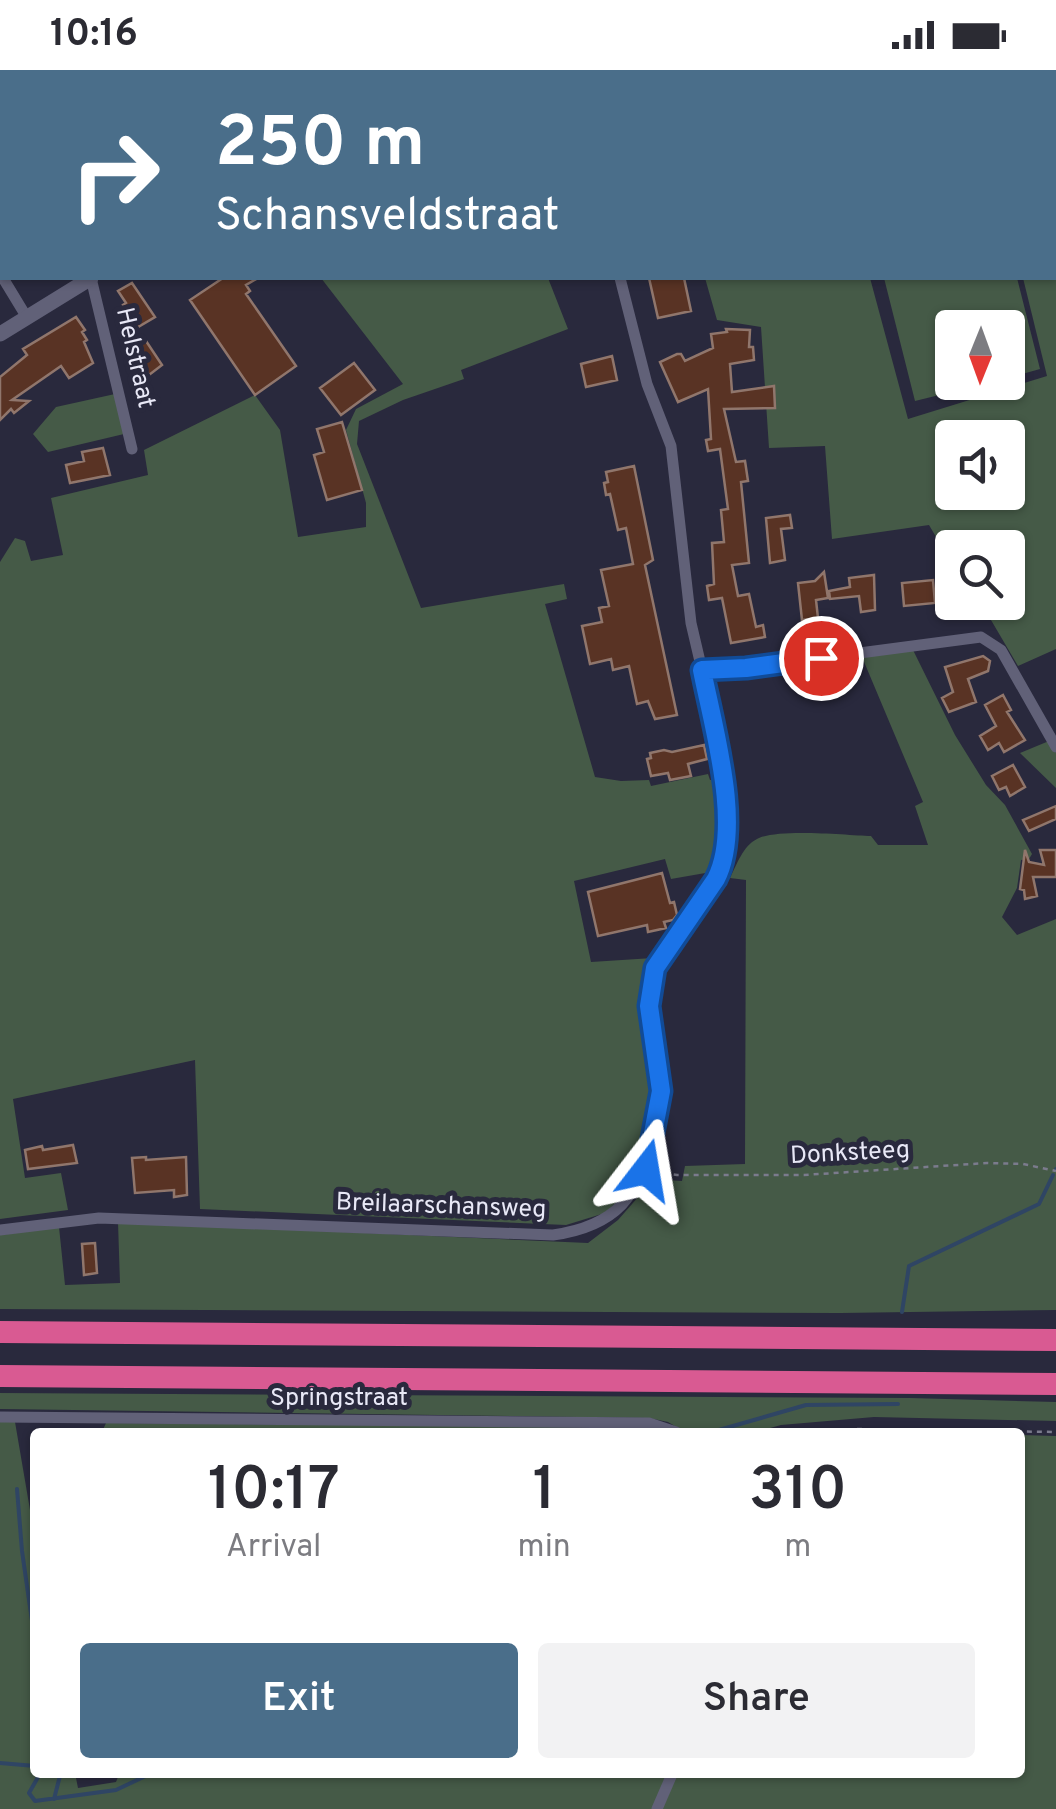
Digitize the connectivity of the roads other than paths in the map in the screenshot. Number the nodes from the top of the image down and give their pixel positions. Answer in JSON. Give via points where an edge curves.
{"nodes":[{"id":1,"x":4,"y":280,"type":"edge"},
{"id":2,"x":88,"y":280,"type":"edge"},
{"id":3,"x":91,"y":280,"type":"edge"},
{"id":4,"x":621,"y":280,"type":"edge"},
{"id":5,"x":26,"y":316,"type":"junction"},
{"id":6,"x":0,"y":334,"type":"edge"},
{"id":7,"x":132,"y":449,"type":"dead end"},
{"id":8,"x":702,"y":670,"type":"junction"},
{"id":9,"x":1056,"y":747,"type":"edge"},
{"id":10,"x":0,"y":1230,"type":"edge"},
{"id":11,"x":0,"y":1332,"type":"edge"},
{"id":12,"x":1056,"y":1340,"type":"edge"},
{"id":13,"x":0,"y":1376,"type":"edge"},
{"id":14,"x":1056,"y":1384,"type":"edge"},
{"id":15,"x":0,"y":1417,"type":"edge"},
{"id":16,"x":662,"y":1428,"type":"edge"},
{"id":17,"x":670,"y":1778,"type":"edge"},
{"id":18,"x":657,"y":1809,"type":"edge"}],
"edges":[{"from":1,"to":5,"type":"street"},
{"from":2,"to":5,"type":"street"},
{"from":3,"to":7,"type":"street","name":"Helstraat"},
{"from":4,"to":8,"type":"street","name":"Breilaarschansweg","via":[[671,446],[690,623]]},
{"from":5,"to":6,"type":"street"},
{"from":8,"to":9,"type":"street","via":[[981,637],[1000,650]]},
{"from":8,"to":10,"type":"street","name":"Breilaarschansweg","via":[[723,788],[724,862],[655,968],[649,1006],[661,1091],[646,1170],[628,1200],[601,1222],[553,1235],[99,1218]]},
{"from":11,"to":12,"type":"highway"},
{"from":13,"to":14,"type":"highway"},
{"from":15,"to":16,"type":"street","name":"Springstraat"},
{"from":17,"to":18,"type":"street"}]}
